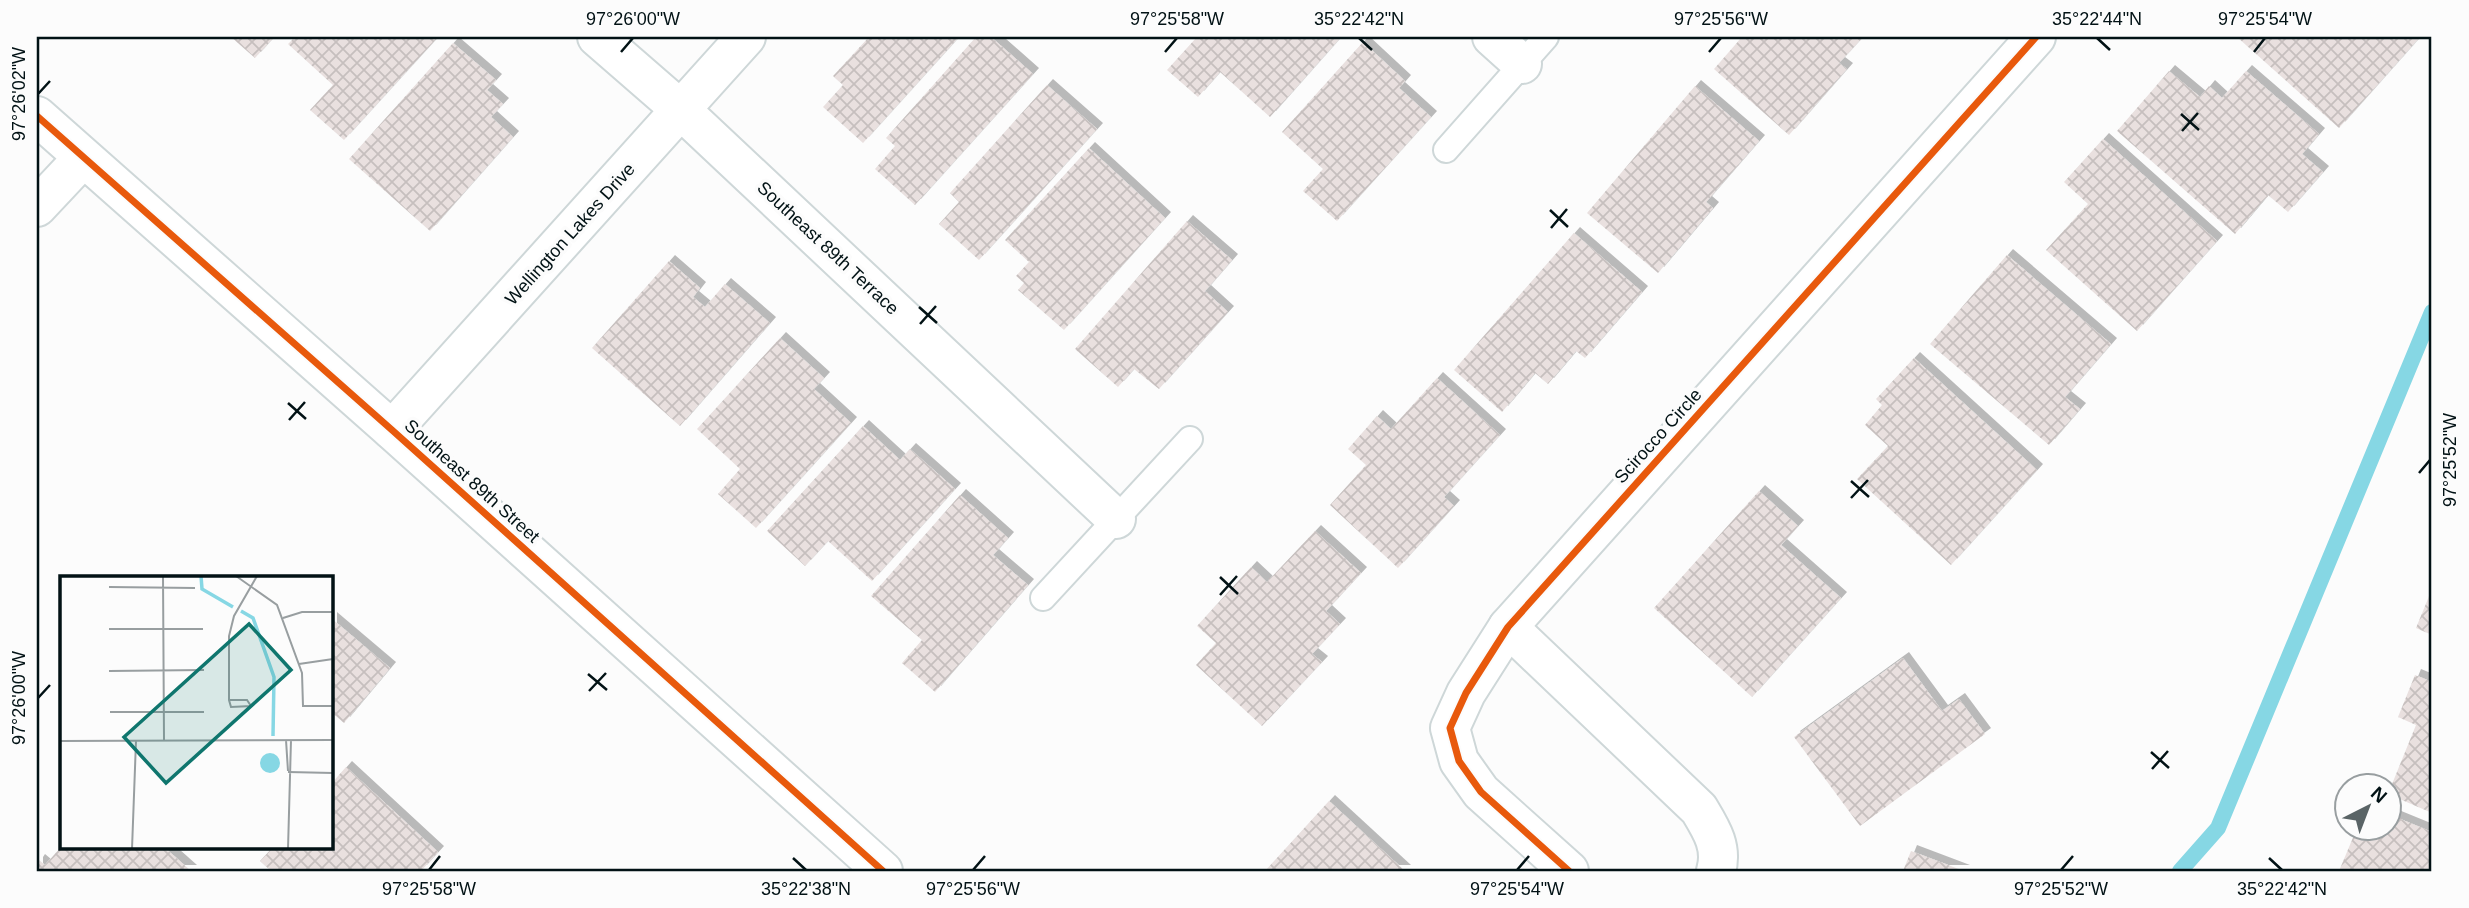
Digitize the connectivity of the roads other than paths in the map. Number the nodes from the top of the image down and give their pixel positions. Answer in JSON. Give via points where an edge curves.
{"nodes":[{"id":1,"x":597,"y":37,"type":"edge"},
{"id":2,"x":746,"y":37,"type":"edge"},
{"id":3,"x":1492,"y":37,"type":"edge"},
{"id":4,"x":2036,"y":37,"type":"edge"},
{"id":5,"x":1534,"y":51,"type":"edge"},
{"id":6,"x":681,"y":110,"type":"junction"},
{"id":7,"x":37,"y":116,"type":"edge"},
{"id":8,"x":1446,"y":150,"type":"dead end"},
{"id":9,"x":83,"y":158,"type":"junction"},
{"id":10,"x":37,"y":207,"type":"edge"},
{"id":11,"x":392,"y":430,"type":"junction"},
{"id":12,"x":1190,"y":439,"type":"dead end"},
{"id":13,"x":1116,"y":519,"type":"junction"},
{"id":14,"x":1043,"y":598,"type":"dead end"},
{"id":15,"x":1508,"y":627,"type":"junction"},
{"id":16,"x":883,"y":871,"type":"edge"},
{"id":17,"x":1569,"y":871,"type":"edge"},
{"id":18,"x":1716,"y":871,"type":"edge"}],
"edges":[{"from":1,"to":6,"type":"street","name":"Southeast 89th Terrace"},
{"from":2,"to":6,"type":"street","name":"Wellington Lakes Drive"},
{"from":3,"to":5,"type":"street"},
{"from":4,"to":15,"type":"street","name":"Scirocco Circle"},
{"from":5,"to":8,"type":"lane"},
{"from":6,"to":11,"type":"street","name":"Wellington Lakes Drive"},
{"from":6,"to":13,"type":"street","name":"Southeast 89th Terrace"},
{"from":7,"to":9,"type":"street","name":"Southeast 89th Street"},
{"from":9,"to":10,"type":"street"},
{"from":9,"to":11,"type":"street","name":"Southeast 89th Street"},
{"from":11,"to":16,"type":"street","name":"Southeast 89th Street"},
{"from":12,"to":13,"type":"lane"},
{"from":13,"to":14,"type":"lane"},
{"from":15,"to":17,"type":"street","name":"Scirocco Circle","via":[[1466,693],[1450,728],[1459,761],[1481,792]]},
{"from":15,"to":18,"type":"street","via":[[1699,809],[1716,837]]}]}
